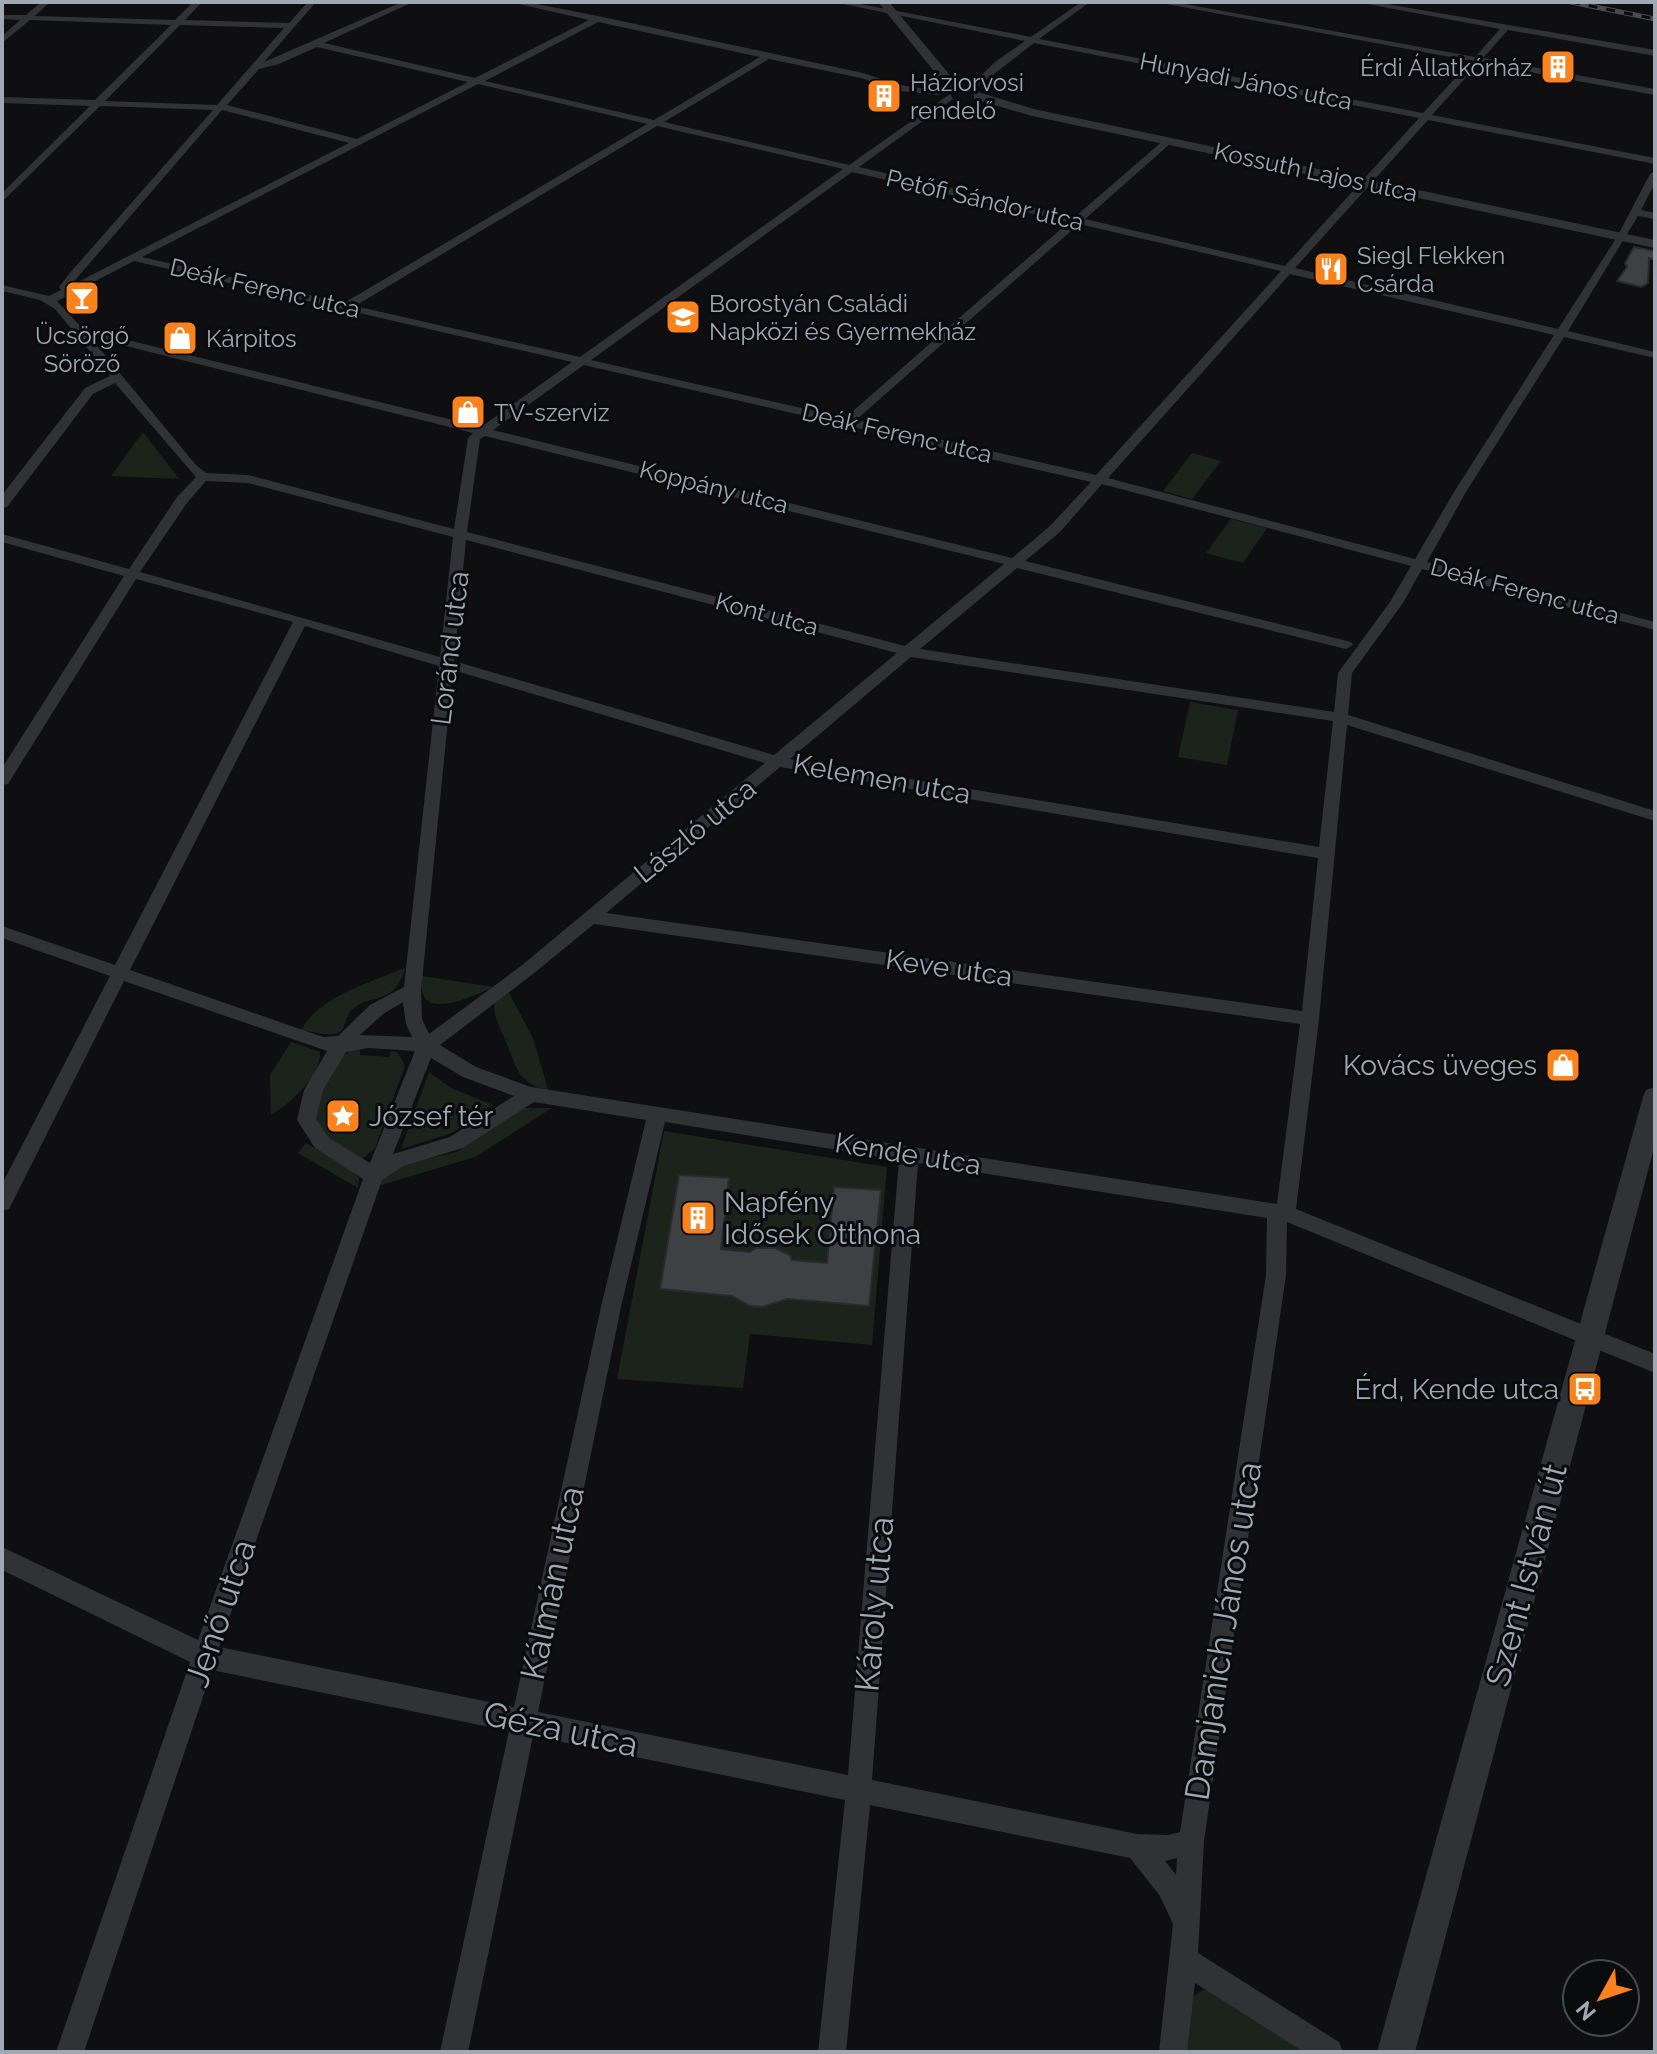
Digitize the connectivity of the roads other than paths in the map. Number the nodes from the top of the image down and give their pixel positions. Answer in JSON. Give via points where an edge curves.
{"nodes":[{"id":1,"x":46,"y":2,"type":"edge"},
{"id":2,"x":198,"y":2,"type":"edge"},
{"id":3,"x":312,"y":2,"type":"edge"},
{"id":4,"x":409,"y":2,"type":"edge"},
{"id":5,"x":514,"y":2,"type":"edge"},
{"id":6,"x":837,"y":2,"type":"edge"},
{"id":7,"x":1086,"y":2,"type":"edge"},
{"id":8,"x":1160,"y":2,"type":"edge"},
{"id":9,"x":1361,"y":2,"type":"edge"},
{"id":10,"x":887,"y":7,"type":"edge"},
{"id":11,"x":2,"y":17,"type":"edge"},
{"id":12,"x":27,"y":18,"type":"junction"},
{"id":13,"x":598,"y":19,"type":"junction"},
{"id":14,"x":178,"y":22,"type":"junction"},
{"id":15,"x":291,"y":26,"type":"junction"},
{"id":16,"x":1506,"y":27,"type":"junction"},
{"id":17,"x":1033,"y":39,"type":"junction"},
{"id":18,"x":2,"y":40,"type":"edge"},
{"id":19,"x":316,"y":44,"type":"junction"},
{"id":20,"x":1655,"y":53,"type":"edge"},
{"id":21,"x":768,"y":56,"type":"junction"},
{"id":22,"x":1475,"y":59,"type":"junction"},
{"id":23,"x":259,"y":66,"type":"junction"},
{"id":24,"x":479,"y":82,"type":"junction"},
{"id":25,"x":950,"y":83,"type":"junction"},
{"id":26,"x":977,"y":90,"type":"junction"},
{"id":27,"x":1655,"y":92,"type":"edge"},
{"id":28,"x":944,"y":95,"type":"junction"},
{"id":29,"x":2,"y":100,"type":"edge"},
{"id":30,"x":98,"y":103,"type":"junction"},
{"id":31,"x":220,"y":107,"type":"junction"},
{"id":32,"x":1426,"y":117,"type":"junction"},
{"id":33,"x":655,"y":122,"type":"junction"},
{"id":34,"x":1168,"y":141,"type":"junction"},
{"id":35,"x":361,"y":143,"type":"junction"},
{"id":36,"x":1655,"y":161,"type":"edge"},
{"id":37,"x":853,"y":169,"type":"junction"},
{"id":38,"x":1655,"y":174,"type":"edge"},
{"id":39,"x":1366,"y":183,"type":"junction"},
{"id":40,"x":2,"y":199,"type":"edge"},
{"id":41,"x":1635,"y":212,"type":"junction"},
{"id":42,"x":1655,"y":216,"type":"edge"},
{"id":43,"x":1078,"y":221,"type":"junction"},
{"id":44,"x":1622,"y":237,"type":"junction"},
{"id":45,"x":1655,"y":244,"type":"edge"},
{"id":46,"x":134,"y":258,"type":"junction"},
{"id":47,"x":1288,"y":270,"type":"junction"},
{"id":48,"x":8,"y":289,"type":"edge"},
{"id":49,"x":69,"y":291,"type":"junction"},
{"id":50,"x":50,"y":300,"type":"junction"},
{"id":51,"x":2,"y":303,"type":"edge"},
{"id":52,"x":345,"y":307,"type":"junction"},
{"id":53,"x":82,"y":332,"type":"junction"},
{"id":54,"x":1560,"y":333,"type":"junction"},
{"id":55,"x":1655,"y":355,"type":"edge"},
{"id":56,"x":582,"y":360,"type":"junction"},
{"id":57,"x":115,"y":378,"type":"junction"},
{"id":58,"x":847,"y":422,"type":"junction"},
{"id":59,"x":482,"y":430,"type":"junction"},
{"id":60,"x":203,"y":477,"type":"junction"},
{"id":61,"x":1100,"y":480,"type":"junction"},
{"id":62,"x":2,"y":504,"type":"edge"},
{"id":63,"x":463,"y":535,"type":"junction"},
{"id":64,"x":2,"y":538,"type":"edge"},
{"id":65,"x":1015,"y":562,"type":"junction"},
{"id":66,"x":1419,"y":563,"type":"junction"},
{"id":67,"x":132,"y":574,"type":"junction"},
{"id":68,"x":301,"y":620,"type":"junction"},
{"id":69,"x":1655,"y":626,"type":"edge"},
{"id":70,"x":1369,"y":638,"type":"junction"},
{"id":71,"x":1346,"y":645,"type":"junction"},
{"id":72,"x":910,"y":652,"type":"junction"},
{"id":73,"x":447,"y":664,"type":"junction"},
{"id":74,"x":1345,"y":673,"type":"junction"},
{"id":75,"x":1339,"y":717,"type":"junction"},
{"id":76,"x":780,"y":762,"type":"junction"},
{"id":77,"x":2,"y":780,"type":"edge"},
{"id":78,"x":1655,"y":816,"type":"edge"},
{"id":79,"x":1326,"y":854,"type":"junction"},
{"id":80,"x":589,"y":917,"type":"junction"},
{"id":81,"x":2,"y":932,"type":"edge"},
{"id":82,"x":120,"y":972,"type":"junction"},
{"id":83,"x":412,"y":991,"type":"junction"},
{"id":84,"x":1310,"y":1019,"type":"junction"},
{"id":85,"x":344,"y":1043,"type":"junction"},
{"id":86,"x":427,"y":1045,"type":"junction"},
{"id":87,"x":531,"y":1094,"type":"junction"},
{"id":88,"x":1655,"y":1097,"type":"edge"},
{"id":89,"x":657,"y":1115,"type":"junction"},
{"id":90,"x":909,"y":1155,"type":"junction"},
{"id":91,"x":374,"y":1176,"type":"junction"},
{"id":92,"x":2,"y":1203,"type":"edge"},
{"id":93,"x":1281,"y":1212,"type":"junction"},
{"id":94,"x":1590,"y":1338,"type":"junction"},
{"id":95,"x":1655,"y":1364,"type":"edge"},
{"id":96,"x":2,"y":1558,"type":"edge"},
{"id":97,"x":204,"y":1656,"type":"junction"},
{"id":98,"x":523,"y":1721,"type":"junction"},
{"id":99,"x":859,"y":1790,"type":"junction"},
{"id":100,"x":1191,"y":1841,"type":"junction"},
{"id":101,"x":1137,"y":1847,"type":"junction"},
{"id":102,"x":1187,"y":1926,"type":"junction"},
{"id":103,"x":1184,"y":1960,"type":"junction"},
{"id":104,"x":70,"y":2052,"type":"edge"},
{"id":105,"x":454,"y":2052,"type":"edge"},
{"id":106,"x":832,"y":2052,"type":"edge"},
{"id":107,"x":1173,"y":2052,"type":"edge"},
{"id":108,"x":1329,"y":2052,"type":"edge"},
{"id":109,"x":1396,"y":2052,"type":"edge"}],
"edges":[{"from":1,"to":12,"type":"street"},
{"from":2,"to":14,"type":"street"},
{"from":3,"to":15,"type":"street"},
{"from":4,"to":19,"type":"street"},
{"from":5,"to":13,"type":"street"},
{"from":6,"to":10,"type":"street","name":"Hunyadi János utca"},
{"from":7,"to":17,"type":"street"},
{"from":8,"to":22,"type":"street"},
{"from":9,"to":16,"type":"street"},
{"from":10,"to":17,"type":"street","name":"Hunyadi János utca"},
{"from":10,"to":25,"type":"street"},
{"from":11,"to":12,"type":"street"},
{"from":12,"to":14,"type":"street"},
{"from":12,"to":18,"type":"street"},
{"from":13,"to":21,"type":"street"},
{"from":13,"to":24,"type":"street"},
{"from":14,"to":15,"type":"street"},
{"from":14,"to":30,"type":"street"},
{"from":15,"to":23,"type":"street"},
{"from":16,"to":20,"type":"street"},
{"from":16,"to":22,"type":"street","name":"László utca"},
{"from":17,"to":26,"type":"street","via":[[998,64]]},
{"from":17,"to":32,"type":"street","name":"Hunyadi János utca"},
{"from":19,"to":23,"type":"street"},
{"from":19,"to":24,"type":"street","name":"Petőfi Sándor utca"},
{"from":21,"to":28,"type":"street"},
{"from":21,"to":33,"type":"street"},
{"from":22,"to":27,"type":"street"},
{"from":22,"to":32,"type":"street","name":"László utca"},
{"from":23,"to":31,"type":"street"},
{"from":24,"to":33,"type":"street","name":"Petőfi Sándor utca"},
{"from":24,"to":35,"type":"street"},
{"from":25,"to":26,"type":"street"},
{"from":25,"to":28,"type":"street","via":[[940,86]]},
{"from":26,"to":28,"type":"street"},
{"from":26,"to":34,"type":"street","name":"Kossuth Lajos utca","via":[[1016,108]]},
{"from":28,"to":37,"type":"street"},
{"from":29,"to":30,"type":"street"},
{"from":30,"to":31,"type":"street"},
{"from":30,"to":40,"type":"street"},
{"from":31,"to":35,"type":"street"},
{"from":31,"to":49,"type":"street","via":[[64,287]]},
{"from":32,"to":36,"type":"street","name":"Hunyadi János utca"},
{"from":32,"to":39,"type":"street","name":"László utca"},
{"from":33,"to":37,"type":"street","name":"Petőfi Sándor utca"},
{"from":33,"to":52,"type":"street"},
{"from":34,"to":39,"type":"street","name":"Kossuth Lajos utca"},
{"from":34,"to":43,"type":"street"},
{"from":35,"to":46,"type":"street"},
{"from":37,"to":43,"type":"street","name":"Petőfi Sándor utca"},
{"from":37,"to":56,"type":"street"},
{"from":38,"to":41,"type":"street","name":"Damjanich János utca"},
{"from":39,"to":44,"type":"street","name":"Kossuth Lajos utca"},
{"from":39,"to":47,"type":"street","name":"László utca"},
{"from":41,"to":42,"type":"street"},
{"from":41,"to":44,"type":"street","name":"Damjanich János utca"},
{"from":43,"to":47,"type":"street","name":"Petőfi Sándor utca"},
{"from":43,"to":58,"type":"street"},
{"from":44,"to":45,"type":"street","name":"Kossuth Lajos utca"},
{"from":44,"to":54,"type":"street","name":"Damjanich János utca"},
{"from":46,"to":49,"type":"street"},
{"from":46,"to":52,"type":"street","name":"Deák Ferenc utca"},
{"from":47,"to":54,"type":"street","name":"Petőfi Sándor utca"},
{"from":47,"to":61,"type":"street","name":"László utca"},
{"from":48,"to":50,"type":"street"},
{"from":48,"to":51,"type":"street"},
{"from":49,"to":50,"type":"street"},
{"from":50,"to":53,"type":"street"},
{"from":52,"to":56,"type":"street","name":"Deák Ferenc utca"},
{"from":53,"to":57,"type":"street"},
{"from":53,"to":59,"type":"street","name":"Koppány utca"},
{"from":54,"to":55,"type":"street","name":"Petőfi Sándor utca"},
{"from":54,"to":66,"type":"street","name":"Damjanich János utca"},
{"from":56,"to":58,"type":"street","name":"Deák Ferenc utca"},
{"from":56,"to":59,"type":"street"},
{"from":57,"to":60,"type":"street"},
{"from":57,"to":62,"type":"street","via":[[89,391]]},
{"from":58,"to":61,"type":"street","name":"Deák Ferenc utca"},
{"from":59,"to":63,"type":"street","name":"Loránd utca","via":[[474,438]]},
{"from":59,"to":65,"type":"street","name":"Koppány utca"},
{"from":60,"to":63,"type":"street","name":"Kont utca","via":[[248,479]]},
{"from":60,"to":67,"type":"street"},
{"from":61,"to":65,"type":"street","name":"László utca","via":[[1055,529]]},
{"from":61,"to":66,"type":"street","name":"Deák Ferenc utca"},
{"from":63,"to":72,"type":"street","name":"Kont utca"},
{"from":63,"to":73,"type":"street","name":"Loránd utca"},
{"from":64,"to":67,"type":"street","name":"Kelemen utca"},
{"from":65,"to":71,"type":"street","name":"Koppány utca"},
{"from":65,"to":72,"type":"street","name":"László utca"},
{"from":66,"to":69,"type":"street","name":"Deák Ferenc utca"},
{"from":66,"to":70,"type":"street","name":"Damjanich János utca"},
{"from":67,"to":68,"type":"street","name":"Kelemen utca"},
{"from":67,"to":77,"type":"street"},
{"from":68,"to":73,"type":"street","name":"Kelemen utca"},
{"from":68,"to":82,"type":"street"},
{"from":70,"to":71,"type":"street"},
{"from":70,"to":74,"type":"street","name":"Damjanich János utca"},
{"from":71,"to":74,"type":"street","name":"Damjanich János utca"},
{"from":72,"to":75,"type":"street","name":"Kont utca"},
{"from":72,"to":76,"type":"street","name":"László utca"},
{"from":73,"to":76,"type":"street","name":"Kelemen utca"},
{"from":73,"to":83,"type":"street","name":"Loránd utca"},
{"from":74,"to":75,"type":"street","name":"Damjanich János utca"},
{"from":75,"to":78,"type":"street","name":"Kont utca"},
{"from":75,"to":79,"type":"street","name":"Damjanich János utca"},
{"from":76,"to":79,"type":"street","name":"Kelemen utca"},
{"from":76,"to":80,"type":"street","name":"László utca"},
{"from":79,"to":84,"type":"street","name":"Damjanich János utca"},
{"from":80,"to":84,"type":"street","name":"Keve utca"},
{"from":80,"to":86,"type":"street","name":"László utca"},
{"from":81,"to":82,"type":"street"},
{"from":82,"to":85,"type":"street","via":[[287,1033],[322,1044]]},
{"from":82,"to":92,"type":"street"},
{"from":83,"to":85,"type":"street","via":[[374,1011]]},
{"from":83,"to":86,"type":"street","via":[[412,1016]]},
{"from":84,"to":93,"type":"street","name":"Damjanich János utca"},
{"from":85,"to":86,"type":"street"},
{"from":85,"to":91,"type":"street","via":[[313,1090],[306,1120],[322,1143]]},
{"from":86,"to":87,"type":"street","via":[[465,1069]]},
{"from":86,"to":91,"type":"street"},
{"from":87,"to":89,"type":"street","name":"Kende utca"},
{"from":87,"to":91,"type":"street","via":[[456,1143],[397,1160]]},
{"from":88,"to":94,"type":"street","name":"Szent István út"},
{"from":89,"to":90,"type":"street","name":"Kende utca"},
{"from":89,"to":98,"type":"street","name":"Kálmán utca"},
{"from":90,"to":93,"type":"street","name":"Kende utca"},
{"from":90,"to":99,"type":"street","name":"Károly utca"},
{"from":91,"to":97,"type":"street","name":"Jenő utca"},
{"from":93,"to":94,"type":"street","name":"Kende utca"},
{"from":93,"to":100,"type":"street","name":"Damjanich János utca"},
{"from":94,"to":95,"type":"street","name":"Kende utca"},
{"from":94,"to":109,"type":"street","name":"Szent István út"},
{"from":96,"to":97,"type":"street","name":"Géza utca"},
{"from":97,"to":98,"type":"street","name":"Géza utca"},
{"from":97,"to":104,"type":"street","name":"Jenő utca"},
{"from":98,"to":99,"type":"street","name":"Géza utca"},
{"from":98,"to":105,"type":"street","name":"Kálmán utca"},
{"from":99,"to":101,"type":"street","name":"Géza utca"},
{"from":99,"to":106,"type":"street","name":"Károly utca"},
{"from":100,"to":101,"type":"street","name":"Géza utca","via":[[1168,1848]]},
{"from":100,"to":102,"type":"street","name":"Damjanich János utca"},
{"from":101,"to":102,"type":"street","via":[[1169,1887]]},
{"from":102,"to":103,"type":"street","name":"Damjanich János utca"},
{"from":103,"to":107,"type":"street","name":"Damjanich János utca"},
{"from":103,"to":108,"type":"street"}]}
